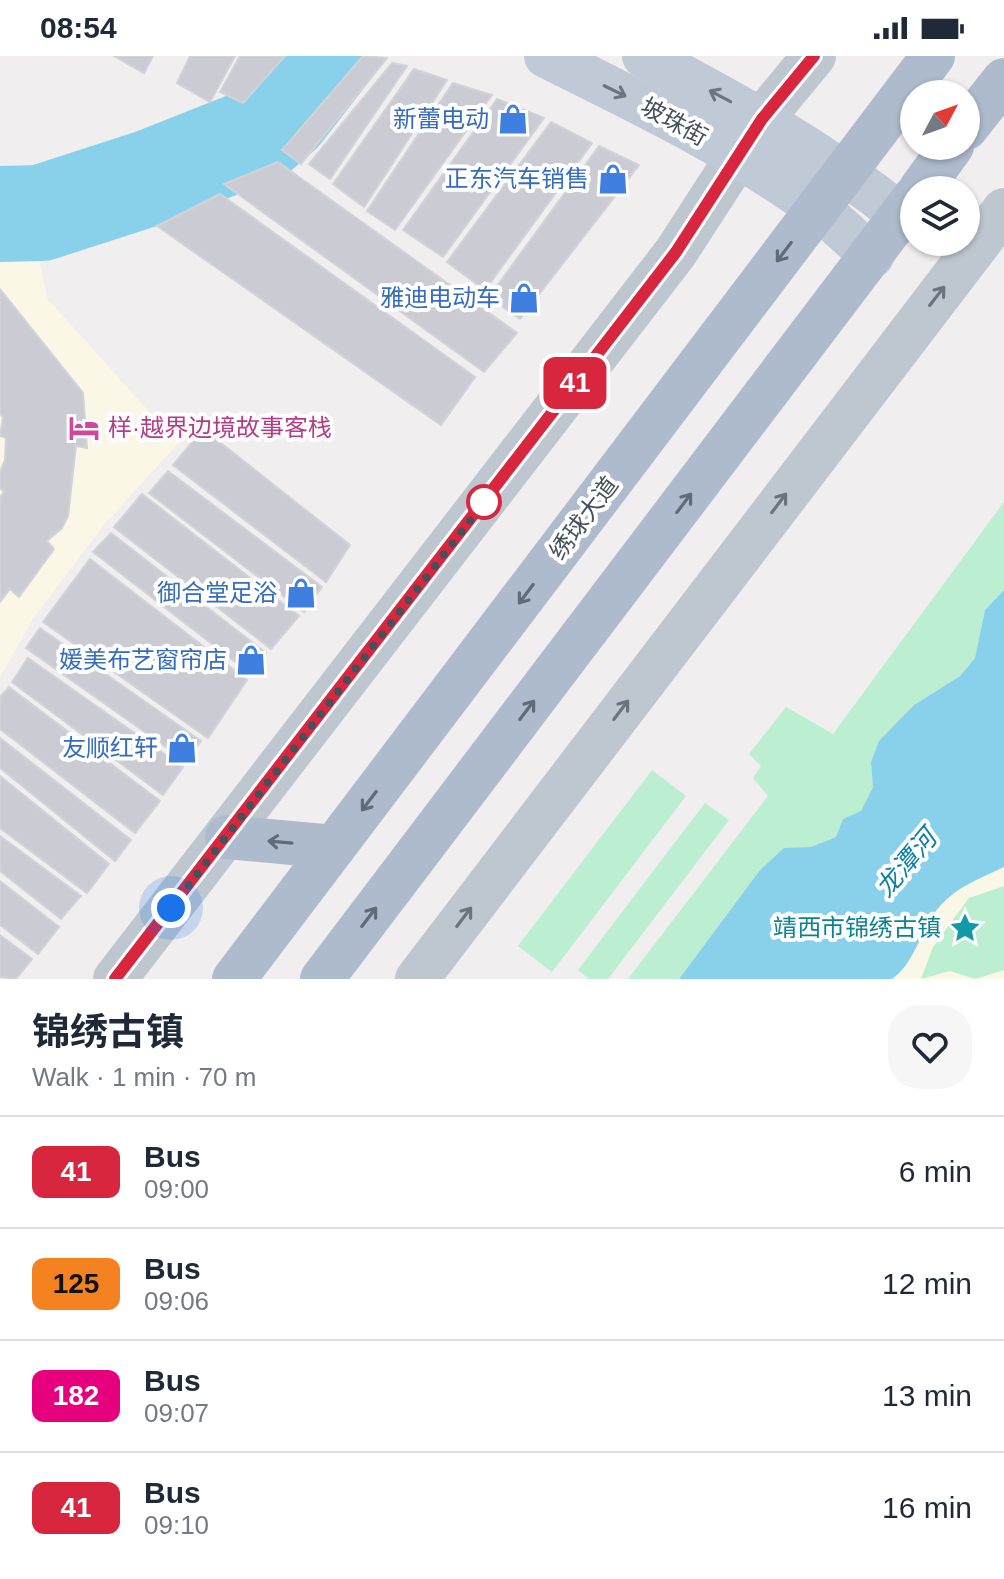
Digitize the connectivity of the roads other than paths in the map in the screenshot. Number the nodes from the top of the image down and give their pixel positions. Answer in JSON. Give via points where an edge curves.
{"nodes":[{"id":1,"x":546,"y":56,"type":"edge"},
{"id":2,"x":644,"y":56,"type":"edge"},
{"id":3,"x":814,"y":56,"type":"edge"},
{"id":4,"x":933,"y":56,"type":"edge"},
{"id":5,"x":1004,"y":80,"type":"edge"},
{"id":6,"x":980,"y":110,"type":"edge"},
{"id":7,"x":762,"y":119,"type":"junction"},
{"id":8,"x":739,"y":158,"type":"junction"},
{"id":9,"x":845,"y":171,"type":"junction"},
{"id":10,"x":900,"y":196,"type":"edge"},
{"id":11,"x":817,"y":209,"type":"junction"},
{"id":12,"x":1004,"y":210,"type":"edge"},
{"id":13,"x":900,"y":218,"type":"edge"},
{"id":14,"x":872,"y":256,"type":"junction"},
{"id":15,"x":227,"y":837,"type":"junction"},
{"id":16,"x":334,"y":847,"type":"junction"},
{"id":17,"x":115,"y":979,"type":"edge"},
{"id":18,"x":234,"y":979,"type":"edge"},
{"id":19,"x":322,"y":979,"type":"edge"},
{"id":20,"x":417,"y":979,"type":"edge"}],
"edges":[{"from":1,"to":8,"type":"main road","name":"坡珠街","one_way":true},
{"from":7,"to":2,"type":"main road","name":"坡珠街","one_way":true},
{"from":3,"to":7,"type":"street"},
{"from":4,"to":9,"type":"main road","name":"绣球大道"},
{"from":5,"to":6,"type":"main road"},
{"from":7,"to":8,"type":"street"},
{"from":7,"to":9,"type":"main road","name":"坡珠街"},
{"from":8,"to":11,"type":"main road","name":"坡珠街"},
{"from":8,"to":15,"type":"street","via":[[676,252]]},
{"from":9,"to":10,"type":"main road","name":"坡珠街"},
{"from":9,"to":11,"type":"main road","name":"绣球大道"},
{"from":11,"to":14,"type":"main road","name":"坡珠街"},
{"from":11,"to":16,"type":"main road","name":"绣球大道","one_way":true},
{"from":20,"to":12,"type":"street","one_way":true},
{"from":13,"to":14,"type":"main road"},
{"from":19,"to":14,"type":"main road","one_way":true},
{"from":16,"to":15,"type":"main road","one_way":true},
{"from":15,"to":17,"type":"street"},
{"from":16,"to":18,"type":"main road","name":"绣球大道"}]}
